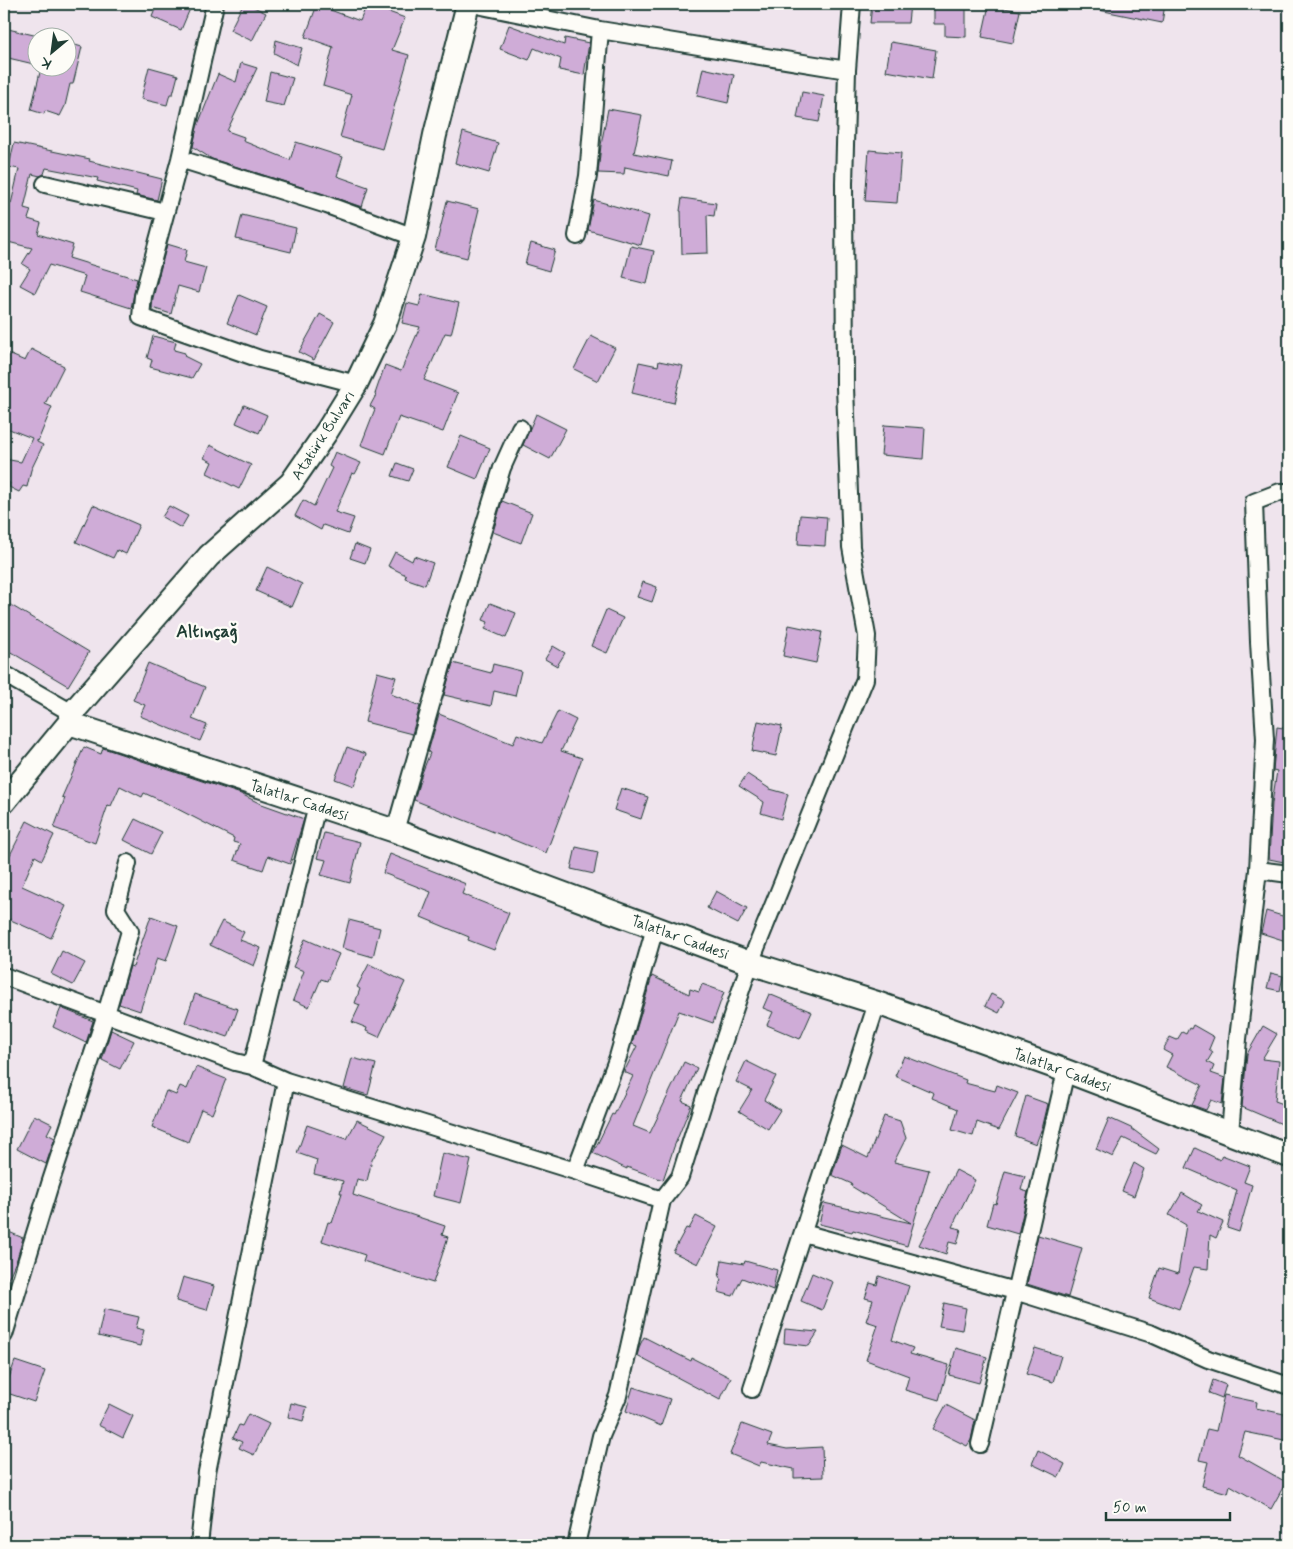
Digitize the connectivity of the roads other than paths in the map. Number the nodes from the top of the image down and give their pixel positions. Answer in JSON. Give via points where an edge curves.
{"nodes":[{"id":1,"x":215,"y":4,"type":"edge"},
{"id":2,"x":470,"y":4,"type":"edge"},
{"id":3,"x":852,"y":4,"type":"edge"},
{"id":4,"x":600,"y":30,"type":"junction"},
{"id":5,"x":847,"y":70,"type":"junction"},
{"id":6,"x":180,"y":159,"type":"junction"},
{"id":7,"x":45,"y":184,"type":"dead end"},
{"id":8,"x":165,"y":212,"type":"junction"},
{"id":9,"x":577,"y":236,"type":"dead end"},
{"id":10,"x":414,"y":237,"type":"junction"},
{"id":11,"x":356,"y":384,"type":"junction"},
{"id":12,"x":520,"y":428,"type":"dead end"},
{"id":13,"x":1289,"y":492,"type":"edge"},
{"id":14,"x":4,"y":674,"type":"edge"},
{"id":15,"x":70,"y":718,"type":"junction"},
{"id":16,"x":4,"y":802,"type":"edge"},
{"id":17,"x":317,"y":806,"type":"junction"},
{"id":18,"x":394,"y":831,"type":"junction"},
{"id":19,"x":128,"y":863,"type":"dead end"},
{"id":20,"x":1258,"y":870,"type":"junction"},
{"id":21,"x":1289,"y":874,"type":"edge"},
{"id":22,"x":655,"y":928,"type":"junction"},
{"id":23,"x":750,"y":963,"type":"junction"},
{"id":24,"x":4,"y":976,"type":"edge"},
{"id":25,"x":877,"y":1003,"type":"junction"},
{"id":26,"x":106,"y":1014,"type":"junction"},
{"id":27,"x":252,"y":1066,"type":"junction"},
{"id":28,"x":1066,"y":1072,"type":"junction"},
{"id":29,"x":286,"y":1081,"type":"junction"},
{"id":30,"x":1230,"y":1133,"type":"junction"},
{"id":31,"x":1289,"y":1156,"type":"edge"},
{"id":32,"x":575,"y":1171,"type":"junction"},
{"id":33,"x":662,"y":1200,"type":"junction"},
{"id":34,"x":803,"y":1233,"type":"junction"},
{"id":35,"x":1015,"y":1291,"type":"junction"},
{"id":36,"x":4,"y":1335,"type":"edge"},
{"id":37,"x":1289,"y":1386,"type":"edge"},
{"id":38,"x":752,"y":1389,"type":"dead end"},
{"id":39,"x":980,"y":1444,"type":"dead end"},
{"id":40,"x":199,"y":1545,"type":"edge"},
{"id":41,"x":576,"y":1545,"type":"edge"}],
"edges":[{"from":1,"to":6,"type":"street"},
{"from":2,"to":4,"type":"street"},
{"from":2,"to":10,"type":"street","name":"Atatürk Bulvarı","via":[[434,135]]},
{"from":3,"to":5,"type":"street"},
{"from":4,"to":5,"type":"street"},
{"from":4,"to":9,"type":"street","via":[[588,176]]},
{"from":5,"to":23,"type":"street","via":[[845,387],[851,547],[868,636],[865,679]]},
{"from":6,"to":8,"type":"street"},
{"from":6,"to":10,"type":"street","via":[[327,205]]},
{"from":7,"to":8,"type":"street"},
{"from":8,"to":11,"type":"street","via":[[143,296],[141,317],[260,359]]},
{"from":10,"to":11,"type":"street","name":"Atatürk Bulvarı","via":[[385,324]]},
{"from":11,"to":15,"type":"street","name":"Atatürk Bulvarı","via":[[291,483],[209,556]]},
{"from":12,"to":18,"type":"street","via":[[502,468]]},
{"from":13,"to":20,"type":"street","via":[[1254,502],[1265,739]]},
{"from":14,"to":15,"type":"street"},
{"from":15,"to":16,"type":"street","name":"Atatürk Bulvarı"},
{"from":15,"to":17,"type":"street","name":"Talatlar Caddesi"},
{"from":17,"to":18,"type":"street","name":"Talatlar Caddesi"},
{"from":17,"to":27,"type":"street"},
{"from":18,"to":22,"type":"street","name":"Talatlar Caddesi"},
{"from":19,"to":26,"type":"street","via":[[116,909],[130,930]]},
{"from":20,"to":21,"type":"street"},
{"from":20,"to":30,"type":"street"},
{"from":22,"to":23,"type":"street","name":"Talatlar Caddesi"},
{"from":22,"to":32,"type":"street","via":[[618,1057]]},
{"from":23,"to":25,"type":"street","name":"Talatlar Caddesi"},
{"from":23,"to":33,"type":"street","via":[[680,1177]]},
{"from":24,"to":26,"type":"street"},
{"from":25,"to":28,"type":"street","name":"Talatlar Caddesi"},
{"from":25,"to":34,"type":"street"},
{"from":26,"to":27,"type":"street"},
{"from":26,"to":36,"type":"street"},
{"from":27,"to":29,"type":"street"},
{"from":28,"to":30,"type":"street","name":"Talatlar Caddesi"},
{"from":28,"to":35,"type":"street"},
{"from":29,"to":32,"type":"street"},
{"from":29,"to":40,"type":"street","via":[[207,1472]]},
{"from":30,"to":31,"type":"street","name":"Talatlar Caddesi"},
{"from":32,"to":33,"type":"street"},
{"from":33,"to":41,"type":"street","via":[[618,1396],[601,1436]]},
{"from":34,"to":35,"type":"street"},
{"from":34,"to":38,"type":"street"},
{"from":35,"to":37,"type":"street","via":[[1152,1334],[1208,1359]]},
{"from":35,"to":39,"type":"street"}]}
